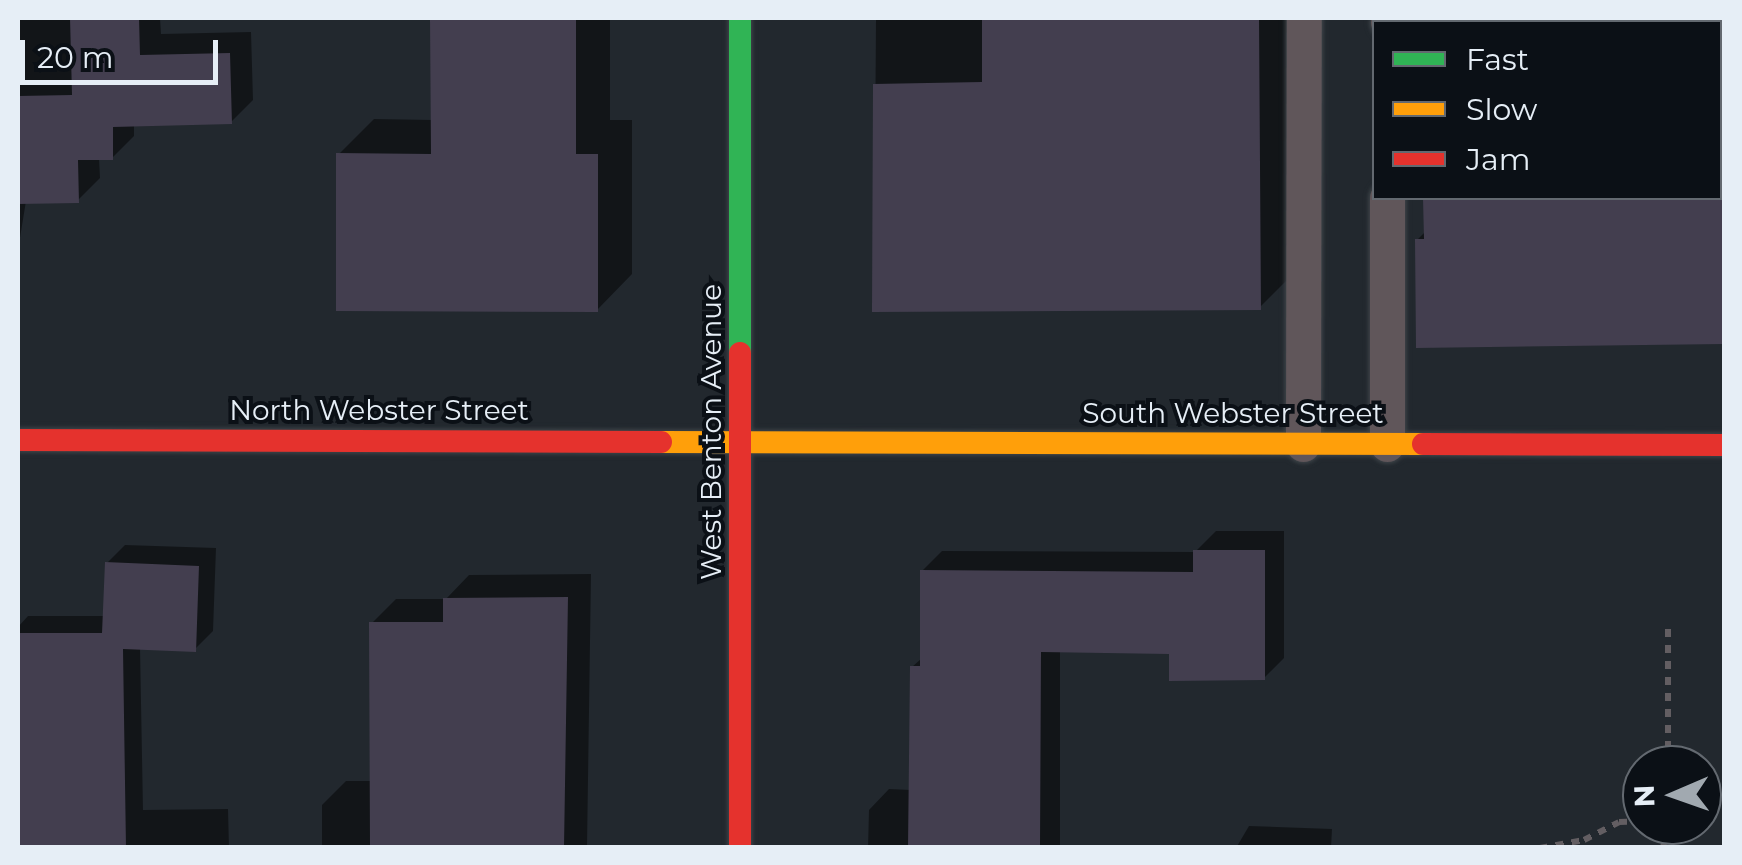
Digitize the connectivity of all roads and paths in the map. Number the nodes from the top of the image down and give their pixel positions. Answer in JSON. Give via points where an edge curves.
{"nodes":[{"id":1,"x":740,"y":18,"type":"edge"},
{"id":2,"x":1304,"y":18,"type":"edge"},
{"id":3,"x":1387,"y":200,"type":"edge"},
{"id":4,"x":741,"y":439,"type":"junction"},
{"id":5,"x":18,"y":440,"type":"edge"},
{"id":6,"x":1303,"y":444,"type":"junction"},
{"id":7,"x":1387,"y":444,"type":"junction"},
{"id":8,"x":1724,"y":446,"type":"edge"},
{"id":9,"x":1668,"y":628,"type":"dead end"},
{"id":10,"x":1668,"y":745,"type":"edge"},
{"id":11,"x":1622,"y":822,"type":"edge"},
{"id":12,"x":740,"y":848,"type":"edge"},
{"id":13,"x":1540,"y":848,"type":"edge"}],
"edges":[{"from":1,"to":4,"type":"street","name":"West Benton Avenue"},
{"from":2,"to":6,"type":"lane"},
{"from":3,"to":7,"type":"lane"},
{"from":4,"to":5,"type":"street","name":"North Webster Street"},
{"from":4,"to":6,"type":"street","name":"South Webster Street"},
{"from":4,"to":12,"type":"street","name":"West Benton Avenue"},
{"from":6,"to":7,"type":"street","name":"South Webster Street"},
{"from":7,"to":8,"type":"street","name":"South Webster Street"},
{"from":9,"to":10,"type":"path"},
{"from":11,"to":13,"type":"path","via":[[1584,840]]}]}
